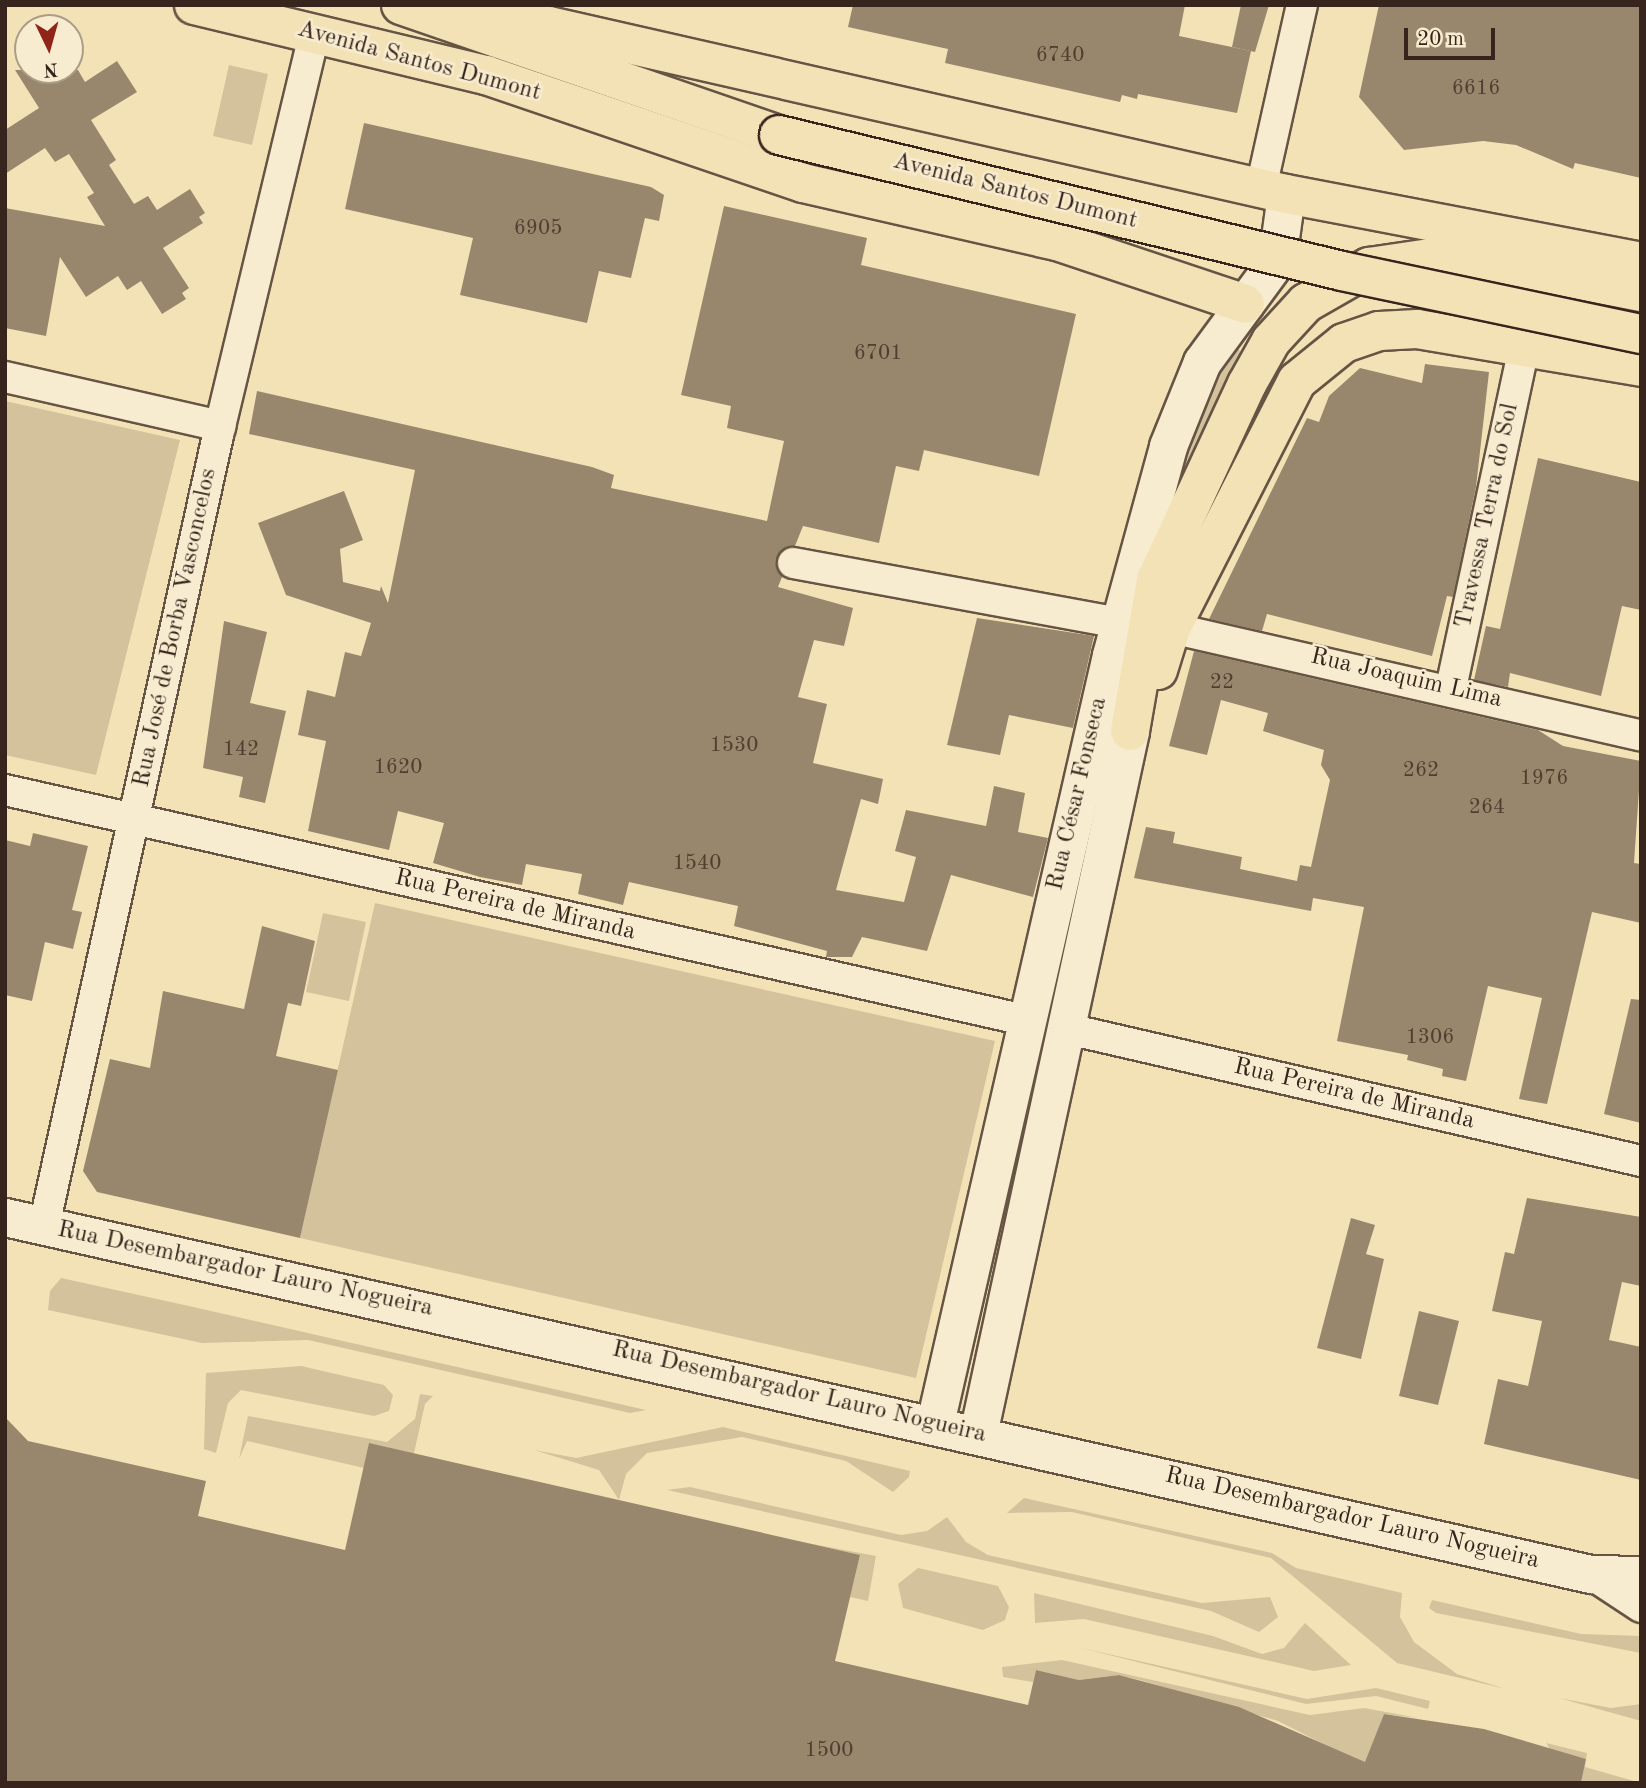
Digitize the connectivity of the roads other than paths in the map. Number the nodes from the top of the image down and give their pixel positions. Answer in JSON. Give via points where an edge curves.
{"nodes":[{"id":1,"x":194,"y":5,"type":"edge"},
{"id":2,"x":401,"y":5,"type":"edge"},
{"id":3,"x":1302,"y":5,"type":"edge"},
{"id":4,"x":465,"y":25,"type":"junction"},
{"id":5,"x":315,"y":32,"type":"junction"},
{"id":6,"x":1273,"y":191,"type":"junction"},
{"id":7,"x":1641,"y":262,"type":"edge"},
{"id":8,"x":1641,"y":292,"type":"edge"},
{"id":9,"x":1245,"y":304,"type":"junction"},
{"id":10,"x":1641,"y":334,"type":"edge"},
{"id":11,"x":1525,"y":344,"type":"junction"},
{"id":12,"x":1641,"y":367,"type":"edge"},
{"id":13,"x":5,"y":377,"type":"edge"},
{"id":14,"x":220,"y":426,"type":"junction"},
{"id":15,"x":793,"y":563,"type":"dead end"},
{"id":16,"x":1120,"y":623,"type":"junction"},
{"id":17,"x":1171,"y":628,"type":"junction"},
{"id":18,"x":1451,"y":688,"type":"junction"},
{"id":19,"x":1130,"y":731,"type":"junction"},
{"id":20,"x":1641,"y":736,"type":"edge"},
{"id":21,"x":5,"y":790,"type":"edge"},
{"id":22,"x":134,"y":821,"type":"junction"},
{"id":23,"x":1025,"y":1020,"type":"junction"},
{"id":24,"x":1068,"y":1029,"type":"junction"},
{"id":25,"x":1641,"y":1161,"type":"edge"},
{"id":26,"x":5,"y":1217,"type":"edge"},
{"id":27,"x":44,"y":1226,"type":"junction"},
{"id":28,"x":935,"y":1423,"type":"junction"},
{"id":29,"x":978,"y":1434,"type":"junction"},
{"id":30,"x":1591,"y":1574,"type":"junction"},
{"id":31,"x":1641,"y":1575,"type":"edge"},
{"id":32,"x":1641,"y":1607,"type":"edge"}],
"edges":[{"from":1,"to":5,"type":"main road","name":"Avenida Santos Dumont"},
{"from":2,"to":4,"type":"main road","name":"Avenida Santos Dumont"},
{"from":3,"to":6,"type":"street","name":"Rua César Fonseca"},
{"from":4,"to":6,"type":"main road","via":[[549,26]]},
{"from":4,"to":10,"type":"main road","name":"Avenida Santos Dumont","bridge":true,"via":[[779,135],[1342,271]]},
{"from":5,"to":9,"type":"main road","name":"Avenida Santos Dumont","via":[[486,75],[803,183],[1057,241]]},
{"from":5,"to":14,"type":"street","name":"Rua José de Borba Vasconcelos"},
{"from":6,"to":7,"type":"main road"},
{"from":6,"to":9,"type":"street","name":"Rua César Fonseca","via":[[1278,260]]},
{"from":8,"to":19,"type":"main road","via":[[1450,255],[1369,267],[1317,295],[1271,341],[1156,580]]},
{"from":9,"to":16,"type":"street","name":"Rua César Fonseca","via":[[1209,351],[1183,402]]},
{"from":11,"to":12,"type":"main road"},
{"from":11,"to":17,"type":"main road","via":[[1417,329],[1379,331],[1321,358],[1297,381]]},
{"from":11,"to":18,"type":"street","name":"Travessa Terra do Sol"},
{"from":13,"to":14,"type":"street"},
{"from":14,"to":22,"type":"street","name":"Rua José de Borba Vasconcelos"},
{"from":15,"to":16,"type":"street"},
{"from":16,"to":23,"type":"street","name":"Rua César Fonseca"},
{"from":17,"to":18,"type":"street","name":"Rua Joaquim Lima"},
{"from":17,"to":19,"type":"main road"},
{"from":18,"to":20,"type":"street","name":"Rua Joaquim Lima"},
{"from":19,"to":24,"type":"street","name":"Rua César Fonseca"},
{"from":21,"to":22,"type":"street","name":"Rua Pereira de Miranda"},
{"from":22,"to":23,"type":"street","name":"Rua Pereira de Miranda"},
{"from":22,"to":27,"type":"street","name":"Rua José de Borba Vasconcelos"},
{"from":23,"to":28,"type":"street","name":"Rua César Fonseca"},
{"from":24,"to":25,"type":"street","name":"Rua Pereira de Miranda"},
{"from":24,"to":29,"type":"street","name":"Rua César Fonseca"},
{"from":26,"to":27,"type":"street","name":"Rua Desembargador Lauro Nogueira"},
{"from":27,"to":28,"type":"street","name":"Rua Desembargador Lauro Nogueira"},
{"from":28,"to":29,"type":"street","name":"Rua Desembargador Lauro Nogueira"},
{"from":29,"to":30,"type":"street","name":"Rua Desembargador Lauro Nogueira"},
{"from":30,"to":31,"type":"street","name":"Rua Desembargador Lauro Nogueira"},
{"from":30,"to":32,"type":"street","name":"Rua Desembargador Lauro Nogueira"}]}
